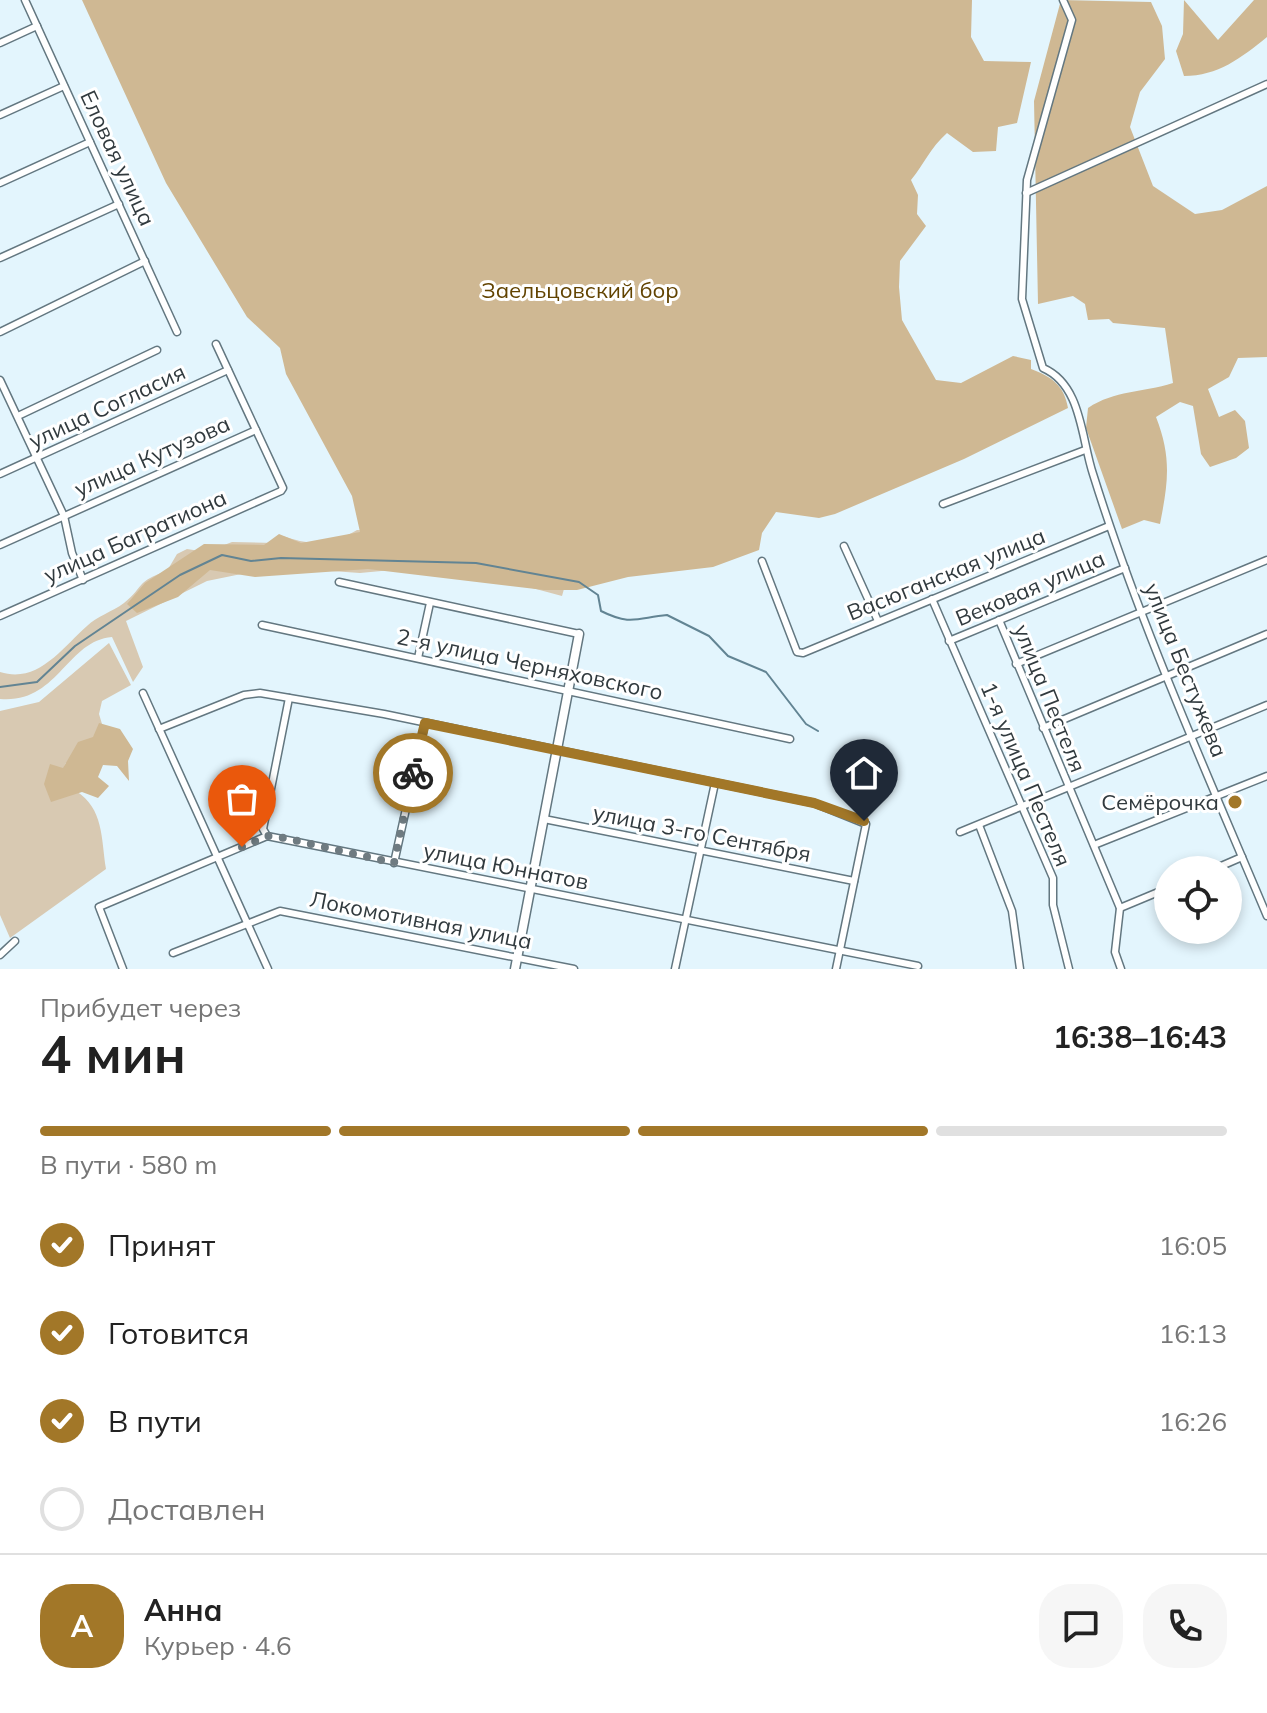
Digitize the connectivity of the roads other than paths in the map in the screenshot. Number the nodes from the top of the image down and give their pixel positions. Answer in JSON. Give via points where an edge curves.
{"nodes":[{"id":1,"x":25,"y":0,"type":"edge"},
{"id":2,"x":1063,"y":0,"type":"edge"},
{"id":3,"x":37,"y":26,"type":"junction"},
{"id":4,"x":0,"y":43,"type":"edge"},
{"id":5,"x":1267,"y":84,"type":"edge"},
{"id":6,"x":64,"y":86,"type":"junction"},
{"id":7,"x":0,"y":115,"type":"edge"},
{"id":8,"x":90,"y":142,"type":"junction"},
{"id":9,"x":0,"y":183,"type":"edge"},
{"id":10,"x":1026,"y":193,"type":"junction"},
{"id":11,"x":119,"y":204,"type":"junction"},
{"id":12,"x":0,"y":258,"type":"edge"},
{"id":13,"x":145,"y":261,"type":"junction"},
{"id":14,"x":0,"y":332,"type":"edge"},
{"id":15,"x":177,"y":332,"type":"dead end"},
{"id":16,"x":216,"y":344,"type":"dead end"},
{"id":17,"x":157,"y":350,"type":"dead end"},
{"id":18,"x":228,"y":370,"type":"junction"},
{"id":19,"x":0,"y":380,"type":"edge"},
{"id":20,"x":18,"y":416,"type":"junction"},
{"id":21,"x":256,"y":430,"type":"junction"},
{"id":22,"x":1085,"y":450,"type":"junction"},
{"id":23,"x":37,"y":458,"type":"junction"},
{"id":24,"x":0,"y":474,"type":"edge"},
{"id":25,"x":943,"y":504,"type":"dead end"},
{"id":26,"x":64,"y":516,"type":"junction"},
{"id":27,"x":1109,"y":526,"type":"junction"},
{"id":28,"x":0,"y":545,"type":"edge"},
{"id":29,"x":844,"y":546,"type":"dead end"},
{"id":30,"x":1267,"y":560,"type":"edge"},
{"id":31,"x":762,"y":561,"type":"dead end"},
{"id":32,"x":1125,"y":568,"type":"junction"},
{"id":33,"x":83,"y":580,"type":"junction"},
{"id":34,"x":339,"y":582,"type":"dead end"},
{"id":35,"x":932,"y":599,"type":"junction"},
{"id":36,"x":430,"y":603,"type":"junction"},
{"id":37,"x":1142,"y":612,"type":"junction"},
{"id":38,"x":0,"y":616,"type":"edge"},
{"id":39,"x":999,"y":620,"type":"junction"},
{"id":40,"x":878,"y":621,"type":"junction"},
{"id":41,"x":262,"y":625,"type":"dead end"},
{"id":42,"x":579,"y":634,"type":"joint"},
{"id":43,"x":1267,"y":634,"type":"edge"},
{"id":44,"x":949,"y":641,"type":"junction"},
{"id":45,"x":418,"y":658,"type":"junction"},
{"id":46,"x":1016,"y":664,"type":"junction"},
{"id":47,"x":1168,"y":676,"type":"junction"},
{"id":48,"x":569,"y":690,"type":"junction"},
{"id":49,"x":143,"y":693,"type":"dead end"},
{"id":50,"x":289,"y":698,"type":"junction"},
{"id":51,"x":1267,"y":705,"type":"edge"},
{"id":52,"x":425,"y":723,"type":"junction"},
{"id":53,"x":1043,"y":728,"type":"junction"},
{"id":54,"x":159,"y":729,"type":"junction"},
{"id":55,"x":1192,"y":736,"type":"junction"},
{"id":56,"x":790,"y":739,"type":"dead end"},
{"id":57,"x":557,"y":751,"type":"junction"},
{"id":58,"x":1267,"y":776,"type":"edge"},
{"id":59,"x":715,"y":783,"type":"junction"},
{"id":60,"x":1067,"y":788,"type":"junction"},
{"id":61,"x":1218,"y":796,"type":"junction"},
{"id":62,"x":1020,"y":807,"type":"junction"},
{"id":63,"x":544,"y":819,"type":"junction"},
{"id":64,"x":979,"y":825,"type":"junction"},
{"id":65,"x":960,"y":832,"type":"dead end"},
{"id":66,"x":267,"y":836,"type":"junction"},
{"id":67,"x":1094,"y":845,"type":"junction"},
{"id":68,"x":698,"y":852,"type":"junction"},
{"id":69,"x":1242,"y":856,"type":"edge"},
{"id":70,"x":1242,"y":857,"type":"edge"},
{"id":71,"x":216,"y":859,"type":"junction"},
{"id":72,"x":394,"y":863,"type":"junction"},
{"id":73,"x":854,"y":881,"type":"junction"},
{"id":74,"x":530,"y":888,"type":"junction"},
{"id":75,"x":1154,"y":894,"type":"edge"},
{"id":76,"x":1120,"y":908,"type":"junction"},
{"id":77,"x":1267,"y":916,"type":"edge"},
{"id":78,"x":687,"y":920,"type":"junction"},
{"id":79,"x":247,"y":922,"type":"junction"},
{"id":80,"x":15,"y":941,"type":"dead end"},
{"id":81,"x":840,"y":951,"type":"junction"},
{"id":82,"x":173,"y":953,"type":"dead end"},
{"id":83,"x":0,"y":955,"type":"edge"},
{"id":84,"x":518,"y":957,"type":"junction"},
{"id":85,"x":918,"y":966,"type":"dead end"},
{"id":86,"x":123,"y":969,"type":"edge"},
{"id":87,"x":268,"y":969,"type":"edge"},
{"id":88,"x":515,"y":969,"type":"edge"},
{"id":89,"x":574,"y":969,"type":"edge"},
{"id":90,"x":675,"y":969,"type":"edge"},
{"id":91,"x":836,"y":969,"type":"edge"},
{"id":92,"x":1020,"y":969,"type":"edge"},
{"id":93,"x":1069,"y":969,"type":"edge"},
{"id":94,"x":1121,"y":969,"type":"edge"}],
"edges":[{"from":1,"to":3,"type":"street","name":"Еловая улица"},
{"from":2,"to":10,"type":"street","name":"улица Бестужева","via":[[1072,20]]},
{"from":3,"to":4,"type":"street"},
{"from":3,"to":6,"type":"street","name":"Еловая улица"},
{"from":5,"to":10,"type":"street"},
{"from":6,"to":7,"type":"street"},
{"from":6,"to":8,"type":"street","name":"Еловая улица"},
{"from":8,"to":9,"type":"street"},
{"from":8,"to":11,"type":"street","name":"Еловая улица"},
{"from":10,"to":22,"type":"street","name":"улица Бестужева","via":[[1022,299],[1043,368],[1054,373],[1078,410]]},
{"from":11,"to":12,"type":"street"},
{"from":11,"to":13,"type":"street","name":"Еловая улица"},
{"from":13,"to":14,"type":"street"},
{"from":13,"to":15,"type":"street","name":"Еловая улица"},
{"from":16,"to":18,"type":"street"},
{"from":17,"to":20,"type":"street"},
{"from":18,"to":21,"type":"street"},
{"from":18,"to":23,"type":"street","name":"улица Согласия"},
{"from":19,"to":20,"type":"street"},
{"from":20,"to":23,"type":"street"},
{"from":21,"to":26,"type":"street","name":"улица Кутузова"},
{"from":21,"to":33,"type":"street","name":"улица Багратиона","via":[[283,488]]},
{"from":22,"to":25,"type":"street"},
{"from":22,"to":27,"type":"street","name":"улица Бестужева"},
{"from":23,"to":24,"type":"street","name":"улица Согласия"},
{"from":23,"to":26,"type":"street"},
{"from":26,"to":28,"type":"street","name":"улица Кутузова"},
{"from":26,"to":33,"type":"street"},
{"from":27,"to":32,"type":"street","name":"улица Бестужева"},
{"from":27,"to":35,"type":"street","name":"Васюганская улица"},
{"from":29,"to":40,"type":"street"},
{"from":30,"to":37,"type":"street"},
{"from":31,"to":40,"type":"street","name":"Васюганская улица","via":[[797,652]]},
{"from":32,"to":37,"type":"street","name":"улица Бестужева"},
{"from":32,"to":39,"type":"street","name":"Вековая улица"},
{"from":33,"to":38,"type":"street","name":"улица Багратиона"},
{"from":34,"to":36,"type":"street"},
{"from":35,"to":40,"type":"street","name":"Васюганская улица"},
{"from":35,"to":44,"type":"street","name":"1-я улица Пестеля"},
{"from":36,"to":42,"type":"street"},
{"from":36,"to":45,"type":"street"},
{"from":37,"to":46,"type":"street"},
{"from":37,"to":47,"type":"street","name":"улица Бестужева"},
{"from":39,"to":44,"type":"street","name":"Вековая улица"},
{"from":39,"to":46,"type":"street","name":"улица Пестеля"},
{"from":41,"to":45,"type":"street","name":"2-я улица Черняховского"},
{"from":42,"to":48,"type":"street"},
{"from":43,"to":47,"type":"street"},
{"from":44,"to":62,"type":"street","name":"1-я улица Пестеля"},
{"from":45,"to":48,"type":"street","name":"2-я улица Черняховского"},
{"from":46,"to":53,"type":"street","name":"улица Пестеля"},
{"from":47,"to":53,"type":"street"},
{"from":47,"to":55,"type":"street","name":"улица Бестужева"},
{"from":48,"to":56,"type":"street","name":"2-я улица Черняховского"},
{"from":48,"to":57,"type":"street"},
{"from":49,"to":54,"type":"street"},
{"from":50,"to":52,"type":"street"},
{"from":50,"to":54,"type":"street","via":[[244,695]]},
{"from":50,"to":66,"type":"street","via":[[263,829]]},
{"from":51,"to":55,"type":"street"},
{"from":52,"to":57,"type":"street"},
{"from":52,"to":72,"type":"street"},
{"from":53,"to":60,"type":"street","name":"улица Пестеля"},
{"from":54,"to":71,"type":"street"},
{"from":55,"to":60,"type":"street"},
{"from":55,"to":61,"type":"street","name":"улица Бестужева"},
{"from":57,"to":59,"type":"street"},
{"from":57,"to":63,"type":"street"},
{"from":58,"to":61,"type":"street"},
{"from":59,"to":68,"type":"street"},
{"from":59,"to":73,"type":"street","via":[[814,803],[864,821],[867,834]]},
{"from":60,"to":62,"type":"street"},
{"from":60,"to":67,"type":"street","name":"улица Пестеля"},
{"from":61,"to":67,"type":"street"},
{"from":61,"to":69,"type":"street","name":"улица Бестужева"},
{"from":62,"to":64,"type":"street"},
{"from":62,"to":93,"type":"street","name":"1-я улица Пестеля","via":[[1053,878],[1053,905]]},
{"from":63,"to":68,"type":"street","name":"улица 3-го Сентября"},
{"from":63,"to":74,"type":"street"},
{"from":64,"to":65,"type":"street"},
{"from":64,"to":92,"type":"street","via":[[1012,911]]},
{"from":66,"to":71,"type":"street"},
{"from":66,"to":72,"type":"street","name":"улица Юннатов"},
{"from":67,"to":76,"type":"street","name":"улица Пестеля"},
{"from":68,"to":73,"type":"street","name":"улица 3-го Сентября"},
{"from":68,"to":78,"type":"street"},
{"from":70,"to":77,"type":"street","name":"улица Бестужева"},
{"from":71,"to":79,"type":"street"},
{"from":71,"to":86,"type":"street","via":[[99,907]]},
{"from":72,"to":74,"type":"street","name":"улица Юннатов"},
{"from":73,"to":81,"type":"street"},
{"from":74,"to":78,"type":"street","name":"улица Юннатов"},
{"from":74,"to":84,"type":"street"},
{"from":75,"to":76,"type":"street"},
{"from":76,"to":94,"type":"street","via":[[1115,952]]},
{"from":78,"to":81,"type":"street","name":"улица Юннатов"},
{"from":78,"to":90,"type":"street"},
{"from":79,"to":82,"type":"street","name":"Локомотивная улица"},
{"from":79,"to":84,"type":"street","name":"Локомотивная улица","via":[[280,911]]},
{"from":79,"to":87,"type":"street"},
{"from":80,"to":83,"type":"street"},
{"from":81,"to":85,"type":"street","name":"улица Юннатов"},
{"from":81,"to":91,"type":"street"},
{"from":84,"to":88,"type":"street"},
{"from":84,"to":89,"type":"street","name":"Локомотивная улица"}]}
